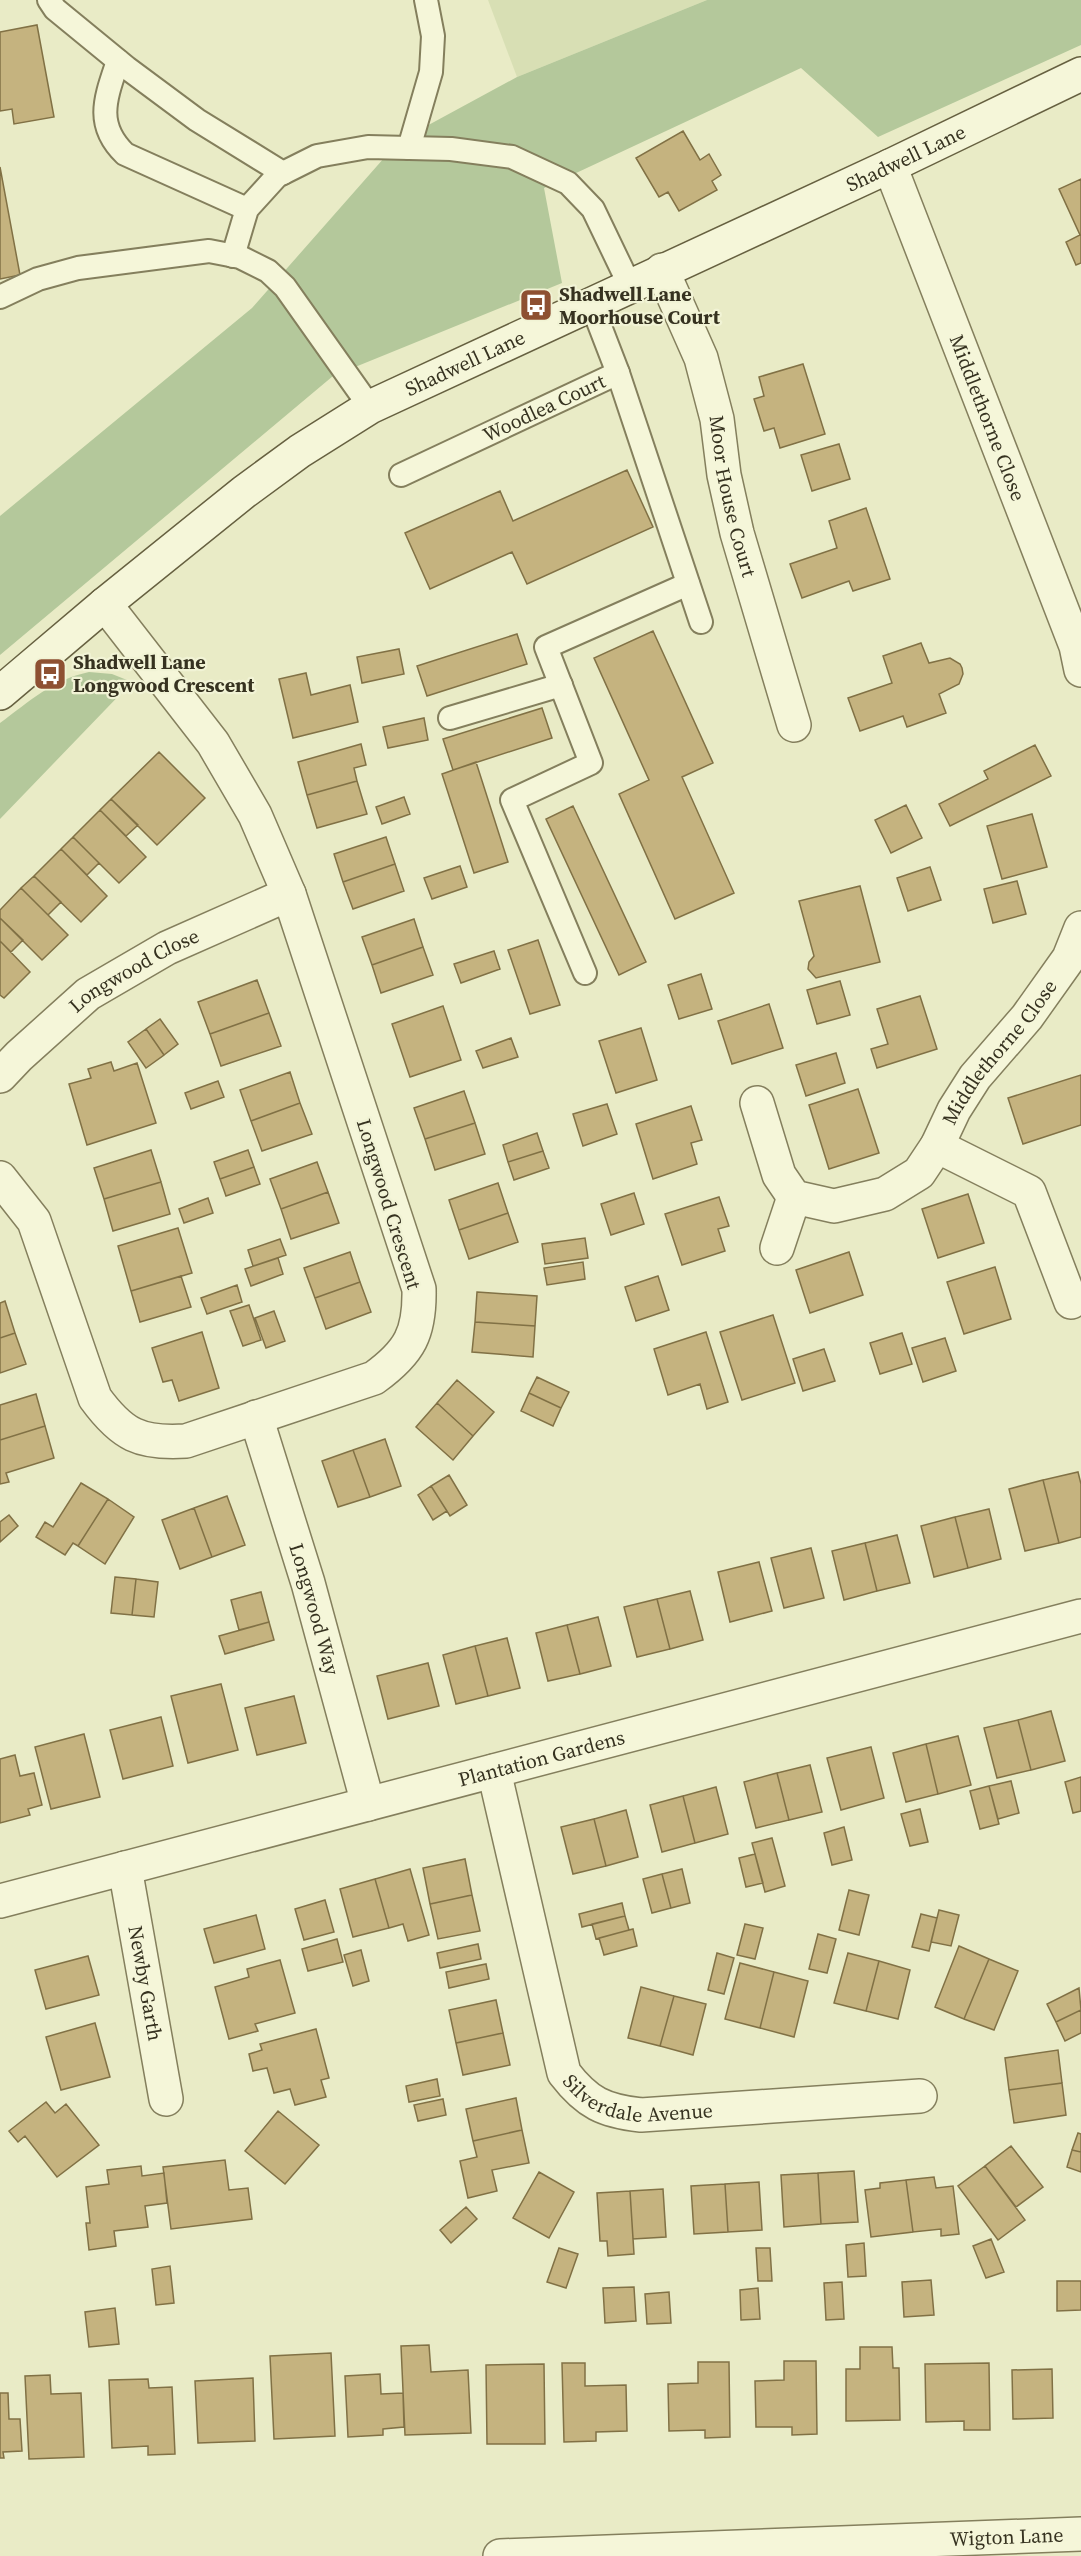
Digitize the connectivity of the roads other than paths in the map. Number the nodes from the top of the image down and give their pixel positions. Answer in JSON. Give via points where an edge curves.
{"nodes":[{"id":1,"x":49,"y":0,"type":"edge"},
{"id":2,"x":426,"y":0,"type":"edge"},
{"id":3,"x":118,"y":61,"type":"junction"},
{"id":4,"x":1081,"y":74,"type":"edge"},
{"id":5,"x":409,"y":148,"type":"junction"},
{"id":6,"x":890,"y":166,"type":"junction"},
{"id":7,"x":283,"y":173,"type":"junction"},
{"id":8,"x":247,"y":209,"type":"junction"},
{"id":9,"x":233,"y":256,"type":"junction"},
{"id":10,"x":663,"y":270,"type":"junction"},
{"id":11,"x":630,"y":286,"type":"junction"},
{"id":12,"x":0,"y":297,"type":"edge"},
{"id":13,"x":591,"y":303,"type":"junction"},
{"id":14,"x":618,"y":373,"type":"junction"},
{"id":15,"x":370,"y":407,"type":"junction"},
{"id":16,"x":401,"y":475,"type":"dead end"},
{"id":17,"x":688,"y":584,"type":"junction"},
{"id":18,"x":105,"y":604,"type":"junction"},
{"id":19,"x":701,"y":622,"type":"dead end"},
{"id":20,"x":1081,"y":670,"type":"edge"},
{"id":21,"x":561,"y":684,"type":"junction"},
{"id":22,"x":0,"y":693,"type":"edge"},
{"id":23,"x":450,"y":718,"type":"dead end"},
{"id":24,"x":794,"y":725,"type":"dead end"},
{"id":25,"x":289,"y":894,"type":"junction"},
{"id":26,"x":1081,"y":928,"type":"edge"},
{"id":27,"x":585,"y":973,"type":"dead end"},
{"id":28,"x":0,"y":1076,"type":"edge"},
{"id":29,"x":757,"y":1103,"type":"dead end"},
{"id":30,"x":938,"y":1146,"type":"junction"},
{"id":31,"x":0,"y":1178,"type":"edge"},
{"id":32,"x":794,"y":1197,"type":"junction"},
{"id":33,"x":777,"y":1248,"type":"dead end"},
{"id":34,"x":1071,"y":1302,"type":"dead end"},
{"id":35,"x":256,"y":1417,"type":"junction"},
{"id":36,"x":1081,"y":1616,"type":"edge"},
{"id":37,"x":494,"y":1771,"type":"junction"},
{"id":38,"x":368,"y":1804,"type":"junction"},
{"id":39,"x":125,"y":1868,"type":"junction"},
{"id":40,"x":0,"y":1901,"type":"edge"},
{"id":41,"x":920,"y":2096,"type":"dead end"},
{"id":42,"x":166,"y":2099,"type":"dead end"},
{"id":43,"x":1081,"y":2534,"type":"edge"},
{"id":44,"x":500,"y":2556,"type":"edge"}],
"edges":[{"from":1,"to":3,"type":"lane"},
{"from":2,"to":5,"type":"lane","via":[[433,36],[430,72]]},
{"from":3,"to":7,"type":"lane","via":[[196,120]]},
{"from":3,"to":8,"type":"lane","via":[[104,117],[114,143],[125,154]]},
{"from":4,"to":6,"type":"street","name":"Shadwell Lane"},
{"from":5,"to":7,"type":"lane","via":[[368,147],[317,156]]},
{"from":5,"to":11,"type":"lane","via":[[512,157],[568,183],[593,209]]},
{"from":6,"to":10,"type":"street","name":"Shadwell Lane"},
{"from":6,"to":20,"type":"street","name":"Middlethorne Close","via":[[1076,646]]},
{"from":7,"to":8,"type":"lane"},
{"from":8,"to":9,"type":"lane"},
{"from":9,"to":12,"type":"lane","via":[[209,252],[78,268],[38,279]]},
{"from":9,"to":15,"type":"lane","via":[[268,271],[285,287]]},
{"from":10,"to":11,"type":"street","name":"Shadwell Lane"},
{"from":10,"to":24,"type":"street","name":"Moor House Court","via":[[701,358],[717,419],[737,533]]},
{"from":11,"to":13,"type":"street","name":"Shadwell Lane"},
{"from":13,"to":14,"type":"lane","name":"Woodlea Court"},
{"from":13,"to":15,"type":"street","name":"Shadwell Lane"},
{"from":14,"to":16,"type":"lane","name":"Woodlea Court"},
{"from":14,"to":17,"type":"lane"},
{"from":15,"to":18,"type":"street","name":"Shadwell Lane","via":[[291,458]]},
{"from":17,"to":19,"type":"lane"},
{"from":17,"to":21,"type":"lane","via":[[546,647]]},
{"from":18,"to":22,"type":"street","name":"Shadwell Lane"},
{"from":18,"to":25,"type":"street","name":"Longwood Crescent","via":[[213,743],[255,815]]},
{"from":21,"to":23,"type":"lane"},
{"from":21,"to":27,"type":"lane","via":[[591,764],[513,800]]},
{"from":25,"to":28,"type":"street","name":"Longwood Close","via":[[167,948],[88,994]]},
{"from":25,"to":35,"type":"street","name":"Longwood Crescent","via":[[418,1289],[419,1316],[411,1341],[396,1362],[374,1378]]},
{"from":26,"to":30,"type":"street","name":"Middlethorne Close","via":[[1069,958],[1033,1009],[975,1077]]},
{"from":29,"to":32,"type":"street","via":[[779,1175]]},
{"from":30,"to":32,"type":"street","name":"Middlethorne Close","via":[[920,1173],[885,1194],[834,1206]]},
{"from":30,"to":34,"type":"street","name":"Middlethorne Close","via":[[1029,1192]]},
{"from":31,"to":35,"type":"street","name":"Longwood Crescent","via":[[34,1221],[94,1398],[111,1420],[133,1435],[159,1442],[186,1441]]},
{"from":32,"to":33,"type":"street"},
{"from":35,"to":38,"type":"street","name":"Longwood Way","via":[[308,1583]]},
{"from":36,"to":37,"type":"street","name":"Plantation Gardens"},
{"from":37,"to":38,"type":"street","name":"Plantation Gardens"},
{"from":37,"to":41,"type":"street","name":"Silverdale Avenue","via":[[564,2073],[578,2091],[597,2105],[618,2113],[641,2115]]},
{"from":38,"to":39,"type":"street","name":"Plantation Gardens"},
{"from":39,"to":40,"type":"street","name":"Plantation Gardens"},
{"from":39,"to":42,"type":"street","name":"Newby Garth"},
{"from":43,"to":44,"type":"street","name":"Wigton Lane"}]}
